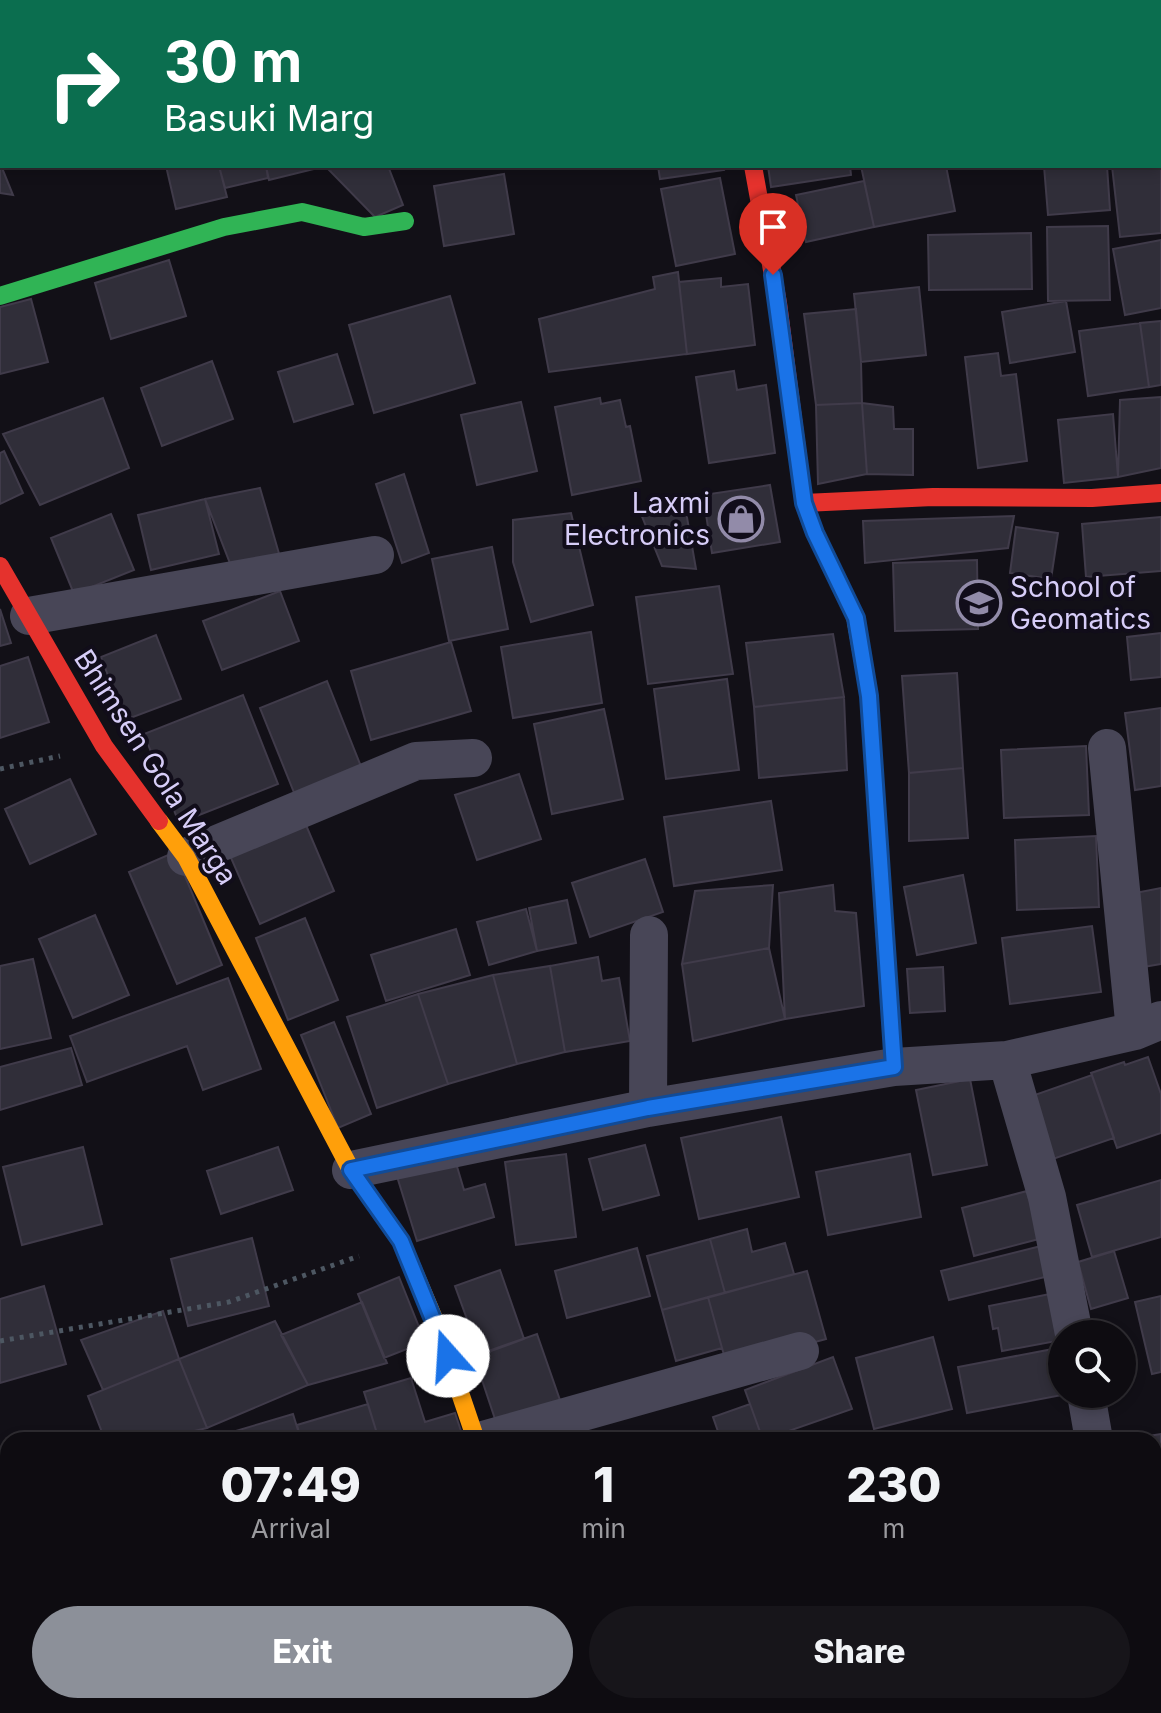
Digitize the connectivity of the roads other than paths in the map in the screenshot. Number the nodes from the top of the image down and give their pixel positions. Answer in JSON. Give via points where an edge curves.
{"nodes":[{"id":1,"x":753,"y":168,"type":"edge"},
{"id":2,"x":405,"y":221,"type":"dead end"},
{"id":3,"x":0,"y":296,"type":"edge"},
{"id":4,"x":1161,"y":493,"type":"edge"},
{"id":5,"x":804,"y":503,"type":"junction"},
{"id":6,"x":375,"y":555,"type":"dead end"},
{"id":7,"x":0,"y":566,"type":"edge"},
{"id":8,"x":29,"y":616,"type":"junction"},
{"id":9,"x":1107,"y":748,"type":"dead end"},
{"id":10,"x":473,"y":758,"type":"dead end"},
{"id":11,"x":186,"y":857,"type":"junction"},
{"id":12,"x":649,"y":935,"type":"dead end"},
{"id":13,"x":1148,"y":1026,"type":"edge"},
{"id":14,"x":1007,"y":1060,"type":"junction"},
{"id":15,"x":894,"y":1067,"type":"junction"},
{"id":16,"x":648,"y":1108,"type":"junction"},
{"id":17,"x":351,"y":1170,"type":"junction"},
{"id":18,"x":1071,"y":1320,"type":"edge"},
{"id":19,"x":800,"y":1351,"type":"dead end"},
{"id":20,"x":1088,"y":1408,"type":"edge"},
{"id":21,"x":473,"y":1432,"type":"edge"},
{"id":22,"x":511,"y":1432,"type":"edge"},
{"id":23,"x":1093,"y":1432,"type":"edge"}],
"edges":[{"from":1,"to":5,"type":"street","via":[[778,303]]},
{"from":2,"to":3,"type":"street","via":[[364,227],[302,212],[224,227]]},
{"from":4,"to":5,"type":"street"},
{"from":5,"to":15,"type":"street","via":[[856,618],[869,696]]},
{"from":6,"to":8,"type":"street"},
{"from":7,"to":8,"type":"street","name":"Bhimsen Gola Marga"},
{"from":8,"to":11,"type":"street","name":"Bhimsen Gola Marga","via":[[104,746]]},
{"from":9,"to":13,"type":"street"},
{"from":10,"to":11,"type":"street","via":[[416,761]]},
{"from":11,"to":17,"type":"street","name":"Bhimsen Gola Marga"},
{"from":12,"to":16,"type":"street"},
{"from":13,"to":14,"type":"street"},
{"from":14,"to":15,"type":"street"},
{"from":14,"to":18,"type":"street","via":[[1047,1197]]},
{"from":15,"to":16,"type":"street"},
{"from":16,"to":17,"type":"street"},
{"from":17,"to":21,"type":"street","name":"Bhimsen Gola Marga","via":[[401,1241]]},
{"from":19,"to":22,"type":"street"},
{"from":20,"to":23,"type":"street"}]}
